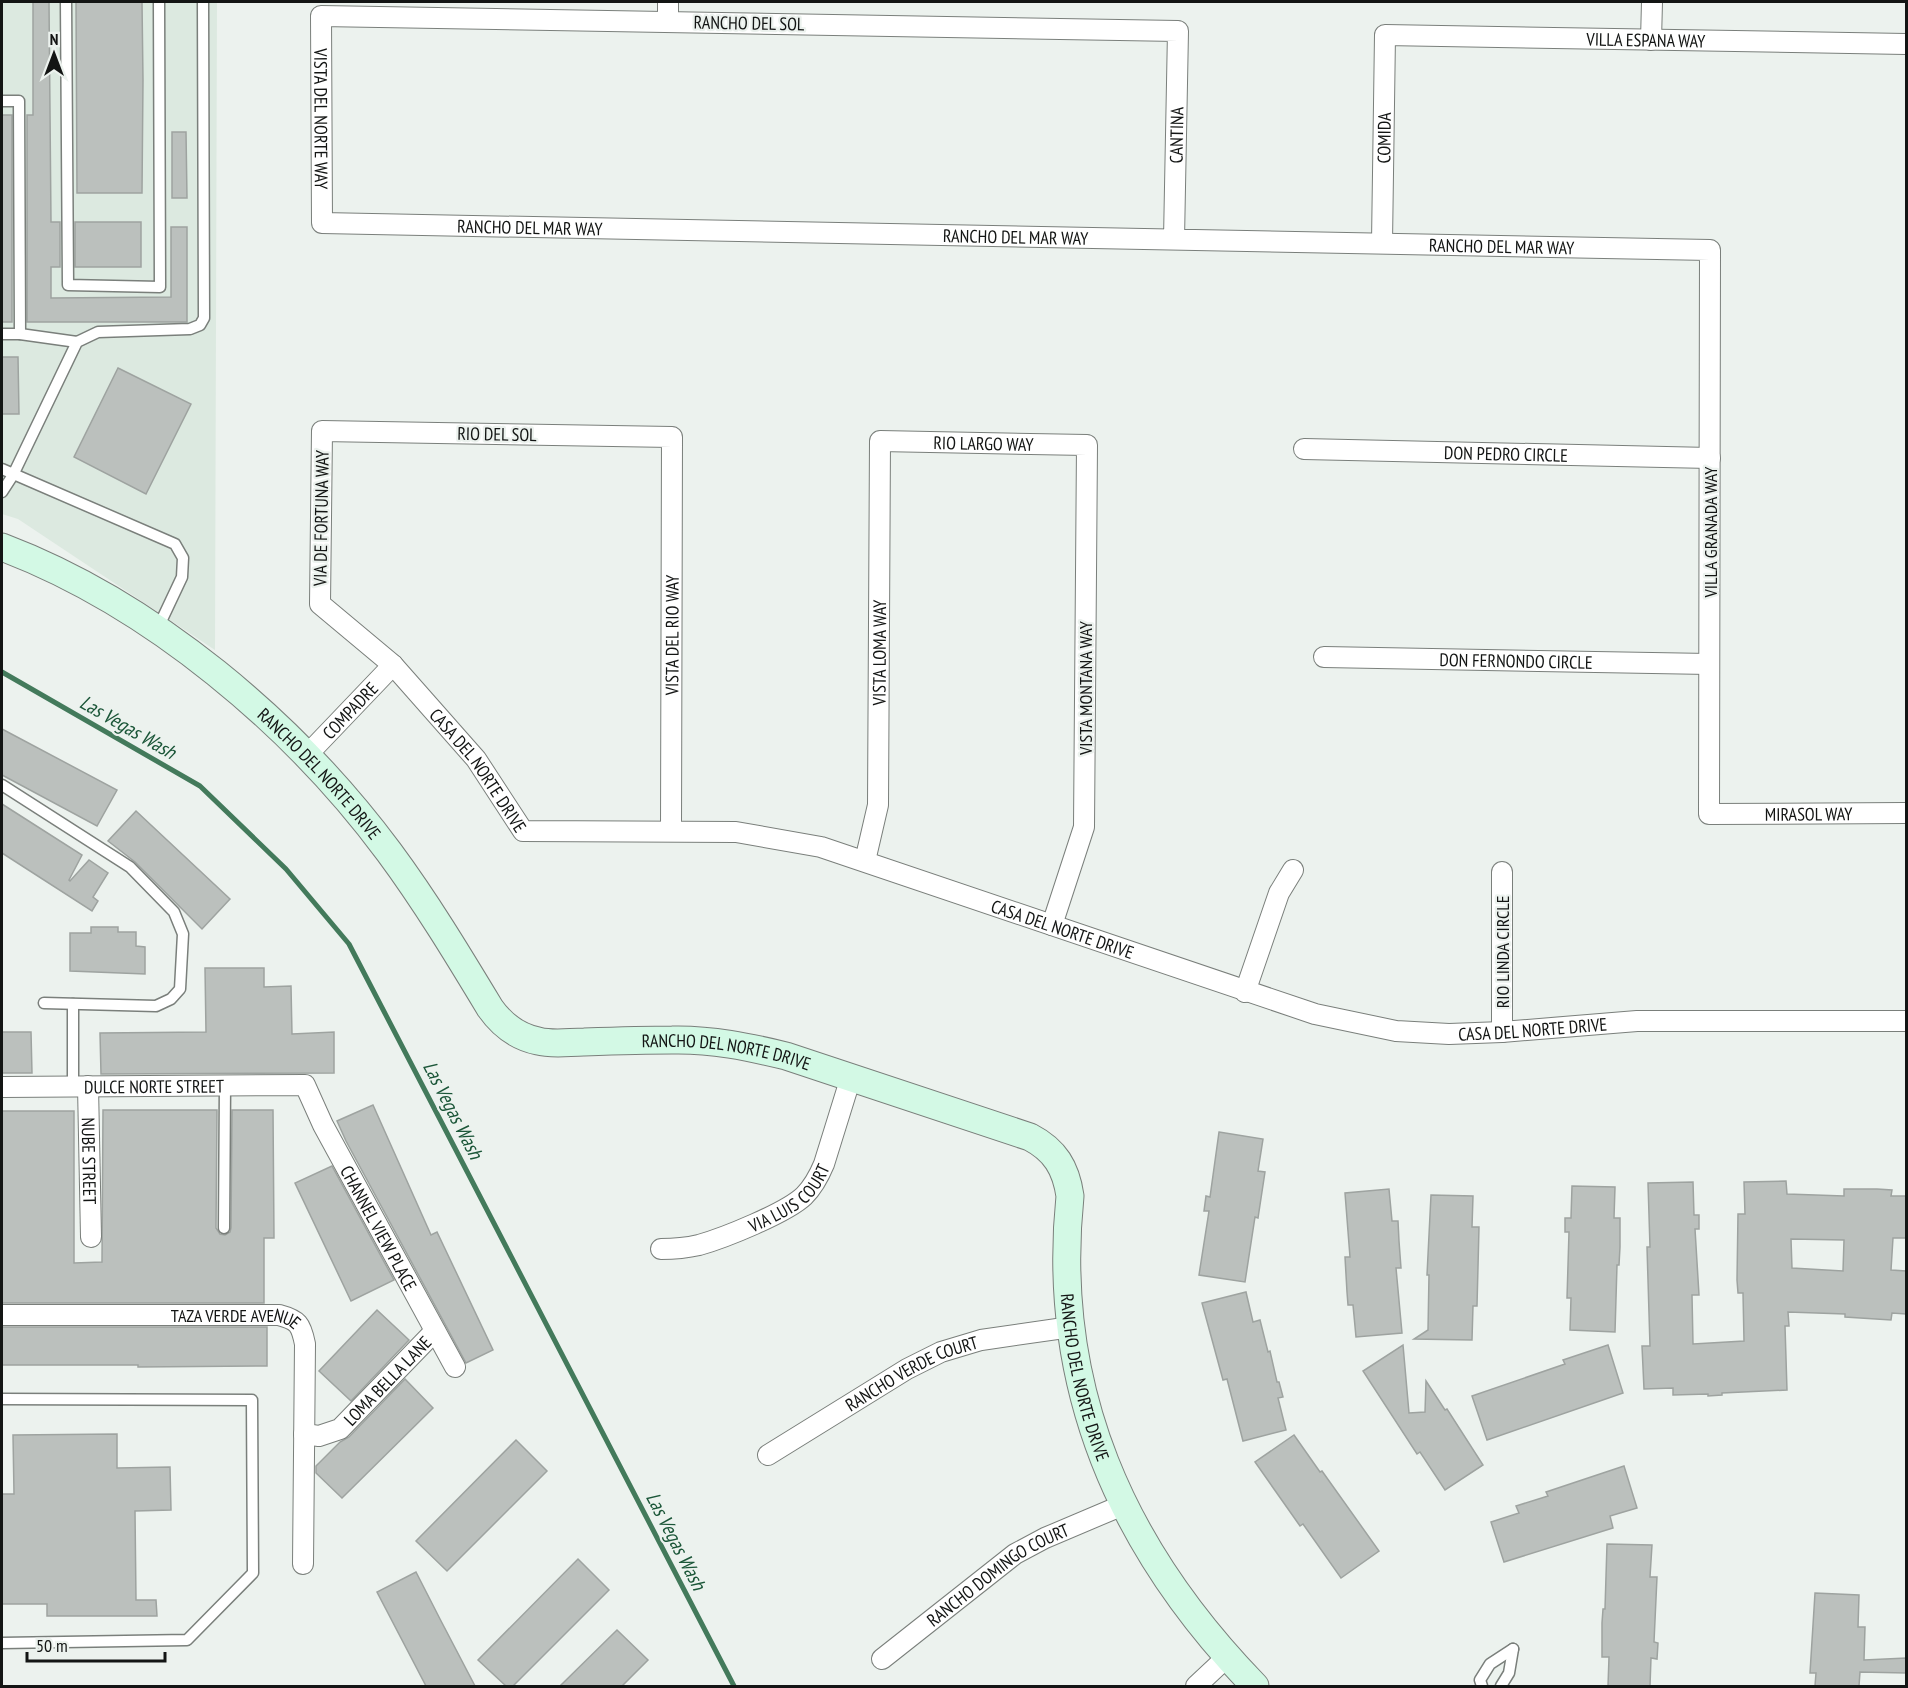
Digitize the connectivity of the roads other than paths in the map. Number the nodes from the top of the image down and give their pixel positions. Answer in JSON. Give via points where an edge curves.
{"nodes":[{"id":1,"x":66,"y":2,"type":"edge"},
{"id":2,"x":159,"y":2,"type":"edge"},
{"id":3,"x":203,"y":2,"type":"edge"},
{"id":4,"x":668,"y":2,"type":"edge"},
{"id":5,"x":1652,"y":2,"type":"edge"},
{"id":6,"x":321,"y":16,"type":"joint"},
{"id":7,"x":668,"y":22,"type":"junction"},
{"id":8,"x":1178,"y":31,"type":"joint"},
{"id":9,"x":1385,"y":35,"type":"joint"},
{"id":10,"x":1651,"y":40,"type":"junction"},
{"id":11,"x":1906,"y":44,"type":"edge"},
{"id":12,"x":2,"y":101,"type":"edge"},
{"id":13,"x":322,"y":223,"type":"joint"},
{"id":14,"x":1174,"y":239,"type":"junction"},
{"id":15,"x":1382,"y":243,"type":"junction"},
{"id":16,"x":1710,"y":250,"type":"joint"},
{"id":17,"x":2,"y":334,"type":"edge"},
{"id":18,"x":20,"y":334,"type":"junction"},
{"id":19,"x":76,"y":342,"type":"junction"},
{"id":20,"x":322,"y":431,"type":"joint"},
{"id":21,"x":672,"y":437,"type":"joint"},
{"id":22,"x":880,"y":441,"type":"joint"},
{"id":23,"x":1087,"y":445,"type":"joint"},
{"id":24,"x":1304,"y":449,"type":"dead end"},
{"id":25,"x":1710,"y":458,"type":"junction"},
{"id":26,"x":2,"y":469,"type":"edge"},
{"id":27,"x":13,"y":475,"type":"junction"},
{"id":28,"x":2,"y":492,"type":"edge"},
{"id":29,"x":2,"y":547,"type":"edge"},
{"id":30,"x":320,"y":604,"type":"joint"},
{"id":31,"x":157,"y":631,"type":"junction"},
{"id":32,"x":1323,"y":657,"type":"dead end"},
{"id":33,"x":1709,"y":664,"type":"junction"},
{"id":34,"x":393,"y":665,"type":"junction"},
{"id":35,"x":306,"y":756,"type":"junction"},
{"id":36,"x":2,"y":785,"type":"edge"},
{"id":37,"x":1906,"y":813,"type":"edge"},
{"id":38,"x":1709,"y":814,"type":"joint"},
{"id":39,"x":671,"y":831,"type":"junction"},
{"id":40,"x":865,"y":861,"type":"junction"},
{"id":41,"x":1293,"y":870,"type":"dead end"},
{"id":42,"x":1502,"y":872,"type":"dead end"},
{"id":43,"x":1052,"y":925,"type":"junction"},
{"id":44,"x":1245,"y":992,"type":"junction"},
{"id":45,"x":44,"y":1003,"type":"dead end"},
{"id":46,"x":73,"y":1004,"type":"junction"},
{"id":47,"x":1906,"y":1020,"type":"edge"},
{"id":48,"x":1502,"y":1032,"type":"junction"},
{"id":49,"x":851,"y":1077,"type":"junction"},
{"id":50,"x":225,"y":1085,"type":"junction"},
{"id":51,"x":304,"y":1085,"type":"joint"},
{"id":52,"x":80,"y":1086,"type":"junction"},
{"id":53,"x":2,"y":1087,"type":"edge"},
{"id":54,"x":224,"y":1228,"type":"dead end"},
{"id":55,"x":91,"y":1237,"type":"dead end"},
{"id":56,"x":662,"y":1249,"type":"dead end"},
{"id":57,"x":2,"y":1315,"type":"edge"},
{"id":58,"x":1071,"y":1327,"type":"junction"},
{"id":59,"x":435,"y":1331,"type":"junction"},
{"id":60,"x":455,"y":1367,"type":"dead end"},
{"id":61,"x":2,"y":1399,"type":"edge"},
{"id":62,"x":304,"y":1434,"type":"junction"},
{"id":63,"x":768,"y":1455,"type":"dead end"},
{"id":64,"x":1124,"y":1504,"type":"junction"},
{"id":65,"x":303,"y":1564,"type":"dead end"},
{"id":66,"x":2,"y":1643,"type":"edge"},
{"id":67,"x":1227,"y":1657,"type":"junction"},
{"id":68,"x":882,"y":1659,"type":"dead end"},
{"id":69,"x":1196,"y":1686,"type":"edge"},
{"id":70,"x":1255,"y":1686,"type":"edge"},
{"id":71,"x":1482,"y":1686,"type":"edge"},
{"id":72,"x":1501,"y":1686,"type":"edge"}],
"edges":[{"from":1,"to":2,"type":"lane","via":[[68,285],[160,287]]},
{"from":3,"to":19,"type":"lane","via":[[204,318],[200,326],[190,329],[98,332]]},
{"from":4,"to":7,"type":"street"},
{"from":5,"to":10,"type":"street"},
{"from":6,"to":7,"type":"street","name":"RANCHO DEL SOL"},
{"from":6,"to":13,"type":"street","name":"VISTA DEL NORTE WAY"},
{"from":7,"to":8,"type":"street","name":"RANCHO DEL SOL"},
{"from":8,"to":14,"type":"street","name":"CANTINA"},
{"from":9,"to":10,"type":"street","name":"VILLA ESPANA WAY"},
{"from":9,"to":15,"type":"street","name":"COMIDA"},
{"from":10,"to":11,"type":"street","name":"VILLA ESPANA WAY"},
{"from":12,"to":18,"type":"lane","via":[[20,101]]},
{"from":13,"to":14,"type":"street","name":"RANCHO DEL MAR WAY"},
{"from":14,"to":15,"type":"street","name":"RANCHO DEL MAR WAY"},
{"from":15,"to":16,"type":"street","name":"RANCHO DEL MAR WAY"},
{"from":16,"to":25,"type":"street","name":"VILLA GRANADA WAY"},
{"from":17,"to":18,"type":"lane"},
{"from":18,"to":19,"type":"lane"},
{"from":19,"to":27,"type":"lane"},
{"from":20,"to":21,"type":"street","name":"RIO DEL SOL"},
{"from":20,"to":30,"type":"street","name":"VIA DE FORTUNA WAY"},
{"from":21,"to":39,"type":"street","name":"VISTA DEL RIO WAY"},
{"from":22,"to":23,"type":"street","name":"RIO LARGO WAY"},
{"from":22,"to":40,"type":"street","name":"VISTA LOMA WAY","via":[[878,805]]},
{"from":23,"to":43,"type":"street","name":"VISTA MONTANA WAY","via":[[1084,826]]},
{"from":24,"to":25,"type":"street","name":"DON PEDRO CIRCLE"},
{"from":25,"to":33,"type":"street","name":"VILLA GRANADA WAY"},
{"from":26,"to":27,"type":"lane"},
{"from":27,"to":28,"type":"lane"},
{"from":27,"to":31,"type":"lane","via":[[175,544],[183,558],[182,577]]},
{"from":29,"to":31,"type":"street","name":"RANCHO DEL NORTE DRIVE","via":[[89,589]]},
{"from":30,"to":34,"type":"street","name":"CASA DEL NORTE DRIVE"},
{"from":31,"to":35,"type":"street","name":"RANCHO DEL NORTE DRIVE","via":[[258,708]]},
{"from":32,"to":33,"type":"street","name":"DON FERNONDO CIRCLE"},
{"from":33,"to":38,"type":"street","name":"VILLA GRANADA WAY"},
{"from":34,"to":35,"type":"street","name":"COMPADRE"},
{"from":34,"to":39,"type":"street","name":"CASA DEL NORTE DRIVE","via":[[476,759],[523,831]]},
{"from":35,"to":49,"type":"street","name":"RANCHO DEL NORTE DRIVE","via":[[389,852],[496,1017],[513,1031],[539,1042],[553,1043],[676,1040],[732,1044]]},
{"from":36,"to":46,"type":"lane","via":[[130,867],[174,912],[183,934],[180,989],[171,999],[156,1006]]},
{"from":37,"to":38,"type":"street","name":"MIRASOL WAY"},
{"from":39,"to":40,"type":"street","name":"CASA DEL NORTE DRIVE","via":[[736,832],[820,847]]},
{"from":40,"to":43,"type":"street","name":"CASA DEL NORTE DRIVE"},
{"from":41,"to":44,"type":"street","via":[[1279,893]]},
{"from":42,"to":48,"type":"street","name":"RIO LINDA CIRCLE"},
{"from":43,"to":44,"type":"street","name":"CASA DEL NORTE DRIVE"},
{"from":44,"to":48,"type":"street","name":"CASA DEL NORTE DRIVE","via":[[1315,1014],[1396,1030]]},
{"from":45,"to":46,"type":"lane"},
{"from":46,"to":52,"type":"lane"},
{"from":47,"to":48,"type":"street","name":"CASA DEL NORTE DRIVE","via":[[1636,1020]]},
{"from":49,"to":56,"type":"street","name":"VIA LUIS COURT","via":[[824,1164],[803,1196],[781,1211],[712,1241]]},
{"from":49,"to":58,"type":"street","name":"RANCHO DEL NORTE DRIVE","via":[[1030,1137],[1051,1151],[1064,1171],[1070,1196],[1066,1278]]},
{"from":50,"to":51,"type":"street","name":"DULCE NORTE STREET"},
{"from":50,"to":52,"type":"street","name":"DULCE NORTE STREET"},
{"from":50,"to":54,"type":"lane"},
{"from":51,"to":59,"type":"street","name":"CHANNEL VIEW PLACE"},
{"from":52,"to":53,"type":"street","name":"DULCE NORTE STREET"},
{"from":52,"to":55,"type":"street","name":"NUBE STREET"},
{"from":57,"to":62,"type":"street","name":"TAZA VERDE AVENUE","via":[[293,1319],[302,1329],[304,1344]]},
{"from":58,"to":63,"type":"street","name":"RANCHO VERDE COURT","via":[[981,1340],[941,1352]]},
{"from":58,"to":64,"type":"street","name":"RANCHO DEL NORTE DRIVE","via":[[1089,1417]]},
{"from":59,"to":60,"type":"street","name":"CHANNEL VIEW PLACE"},
{"from":59,"to":62,"type":"street","name":"LOMA BELLA LANE","via":[[340,1430],[319,1436]]},
{"from":61,"to":66,"type":"lane","via":[[252,1400],[253,1573],[187,1640]]},
{"from":62,"to":65,"type":"street","name":"TAZA VERDE AVENUE"},
{"from":64,"to":67,"type":"street","name":"RANCHO DEL NORTE DRIVE","via":[[1179,1597]]},
{"from":64,"to":68,"type":"street","name":"RANCHO DOMINGO COURT","via":[[1016,1554]]},
{"from":67,"to":69,"type":"street"},
{"from":67,"to":70,"type":"street","name":"RANCHO DEL NORTE DRIVE"},
{"from":71,"to":72,"type":"lane","via":[[1480,1680],[1490,1664],[1513,1649],[1509,1673]]}]}
